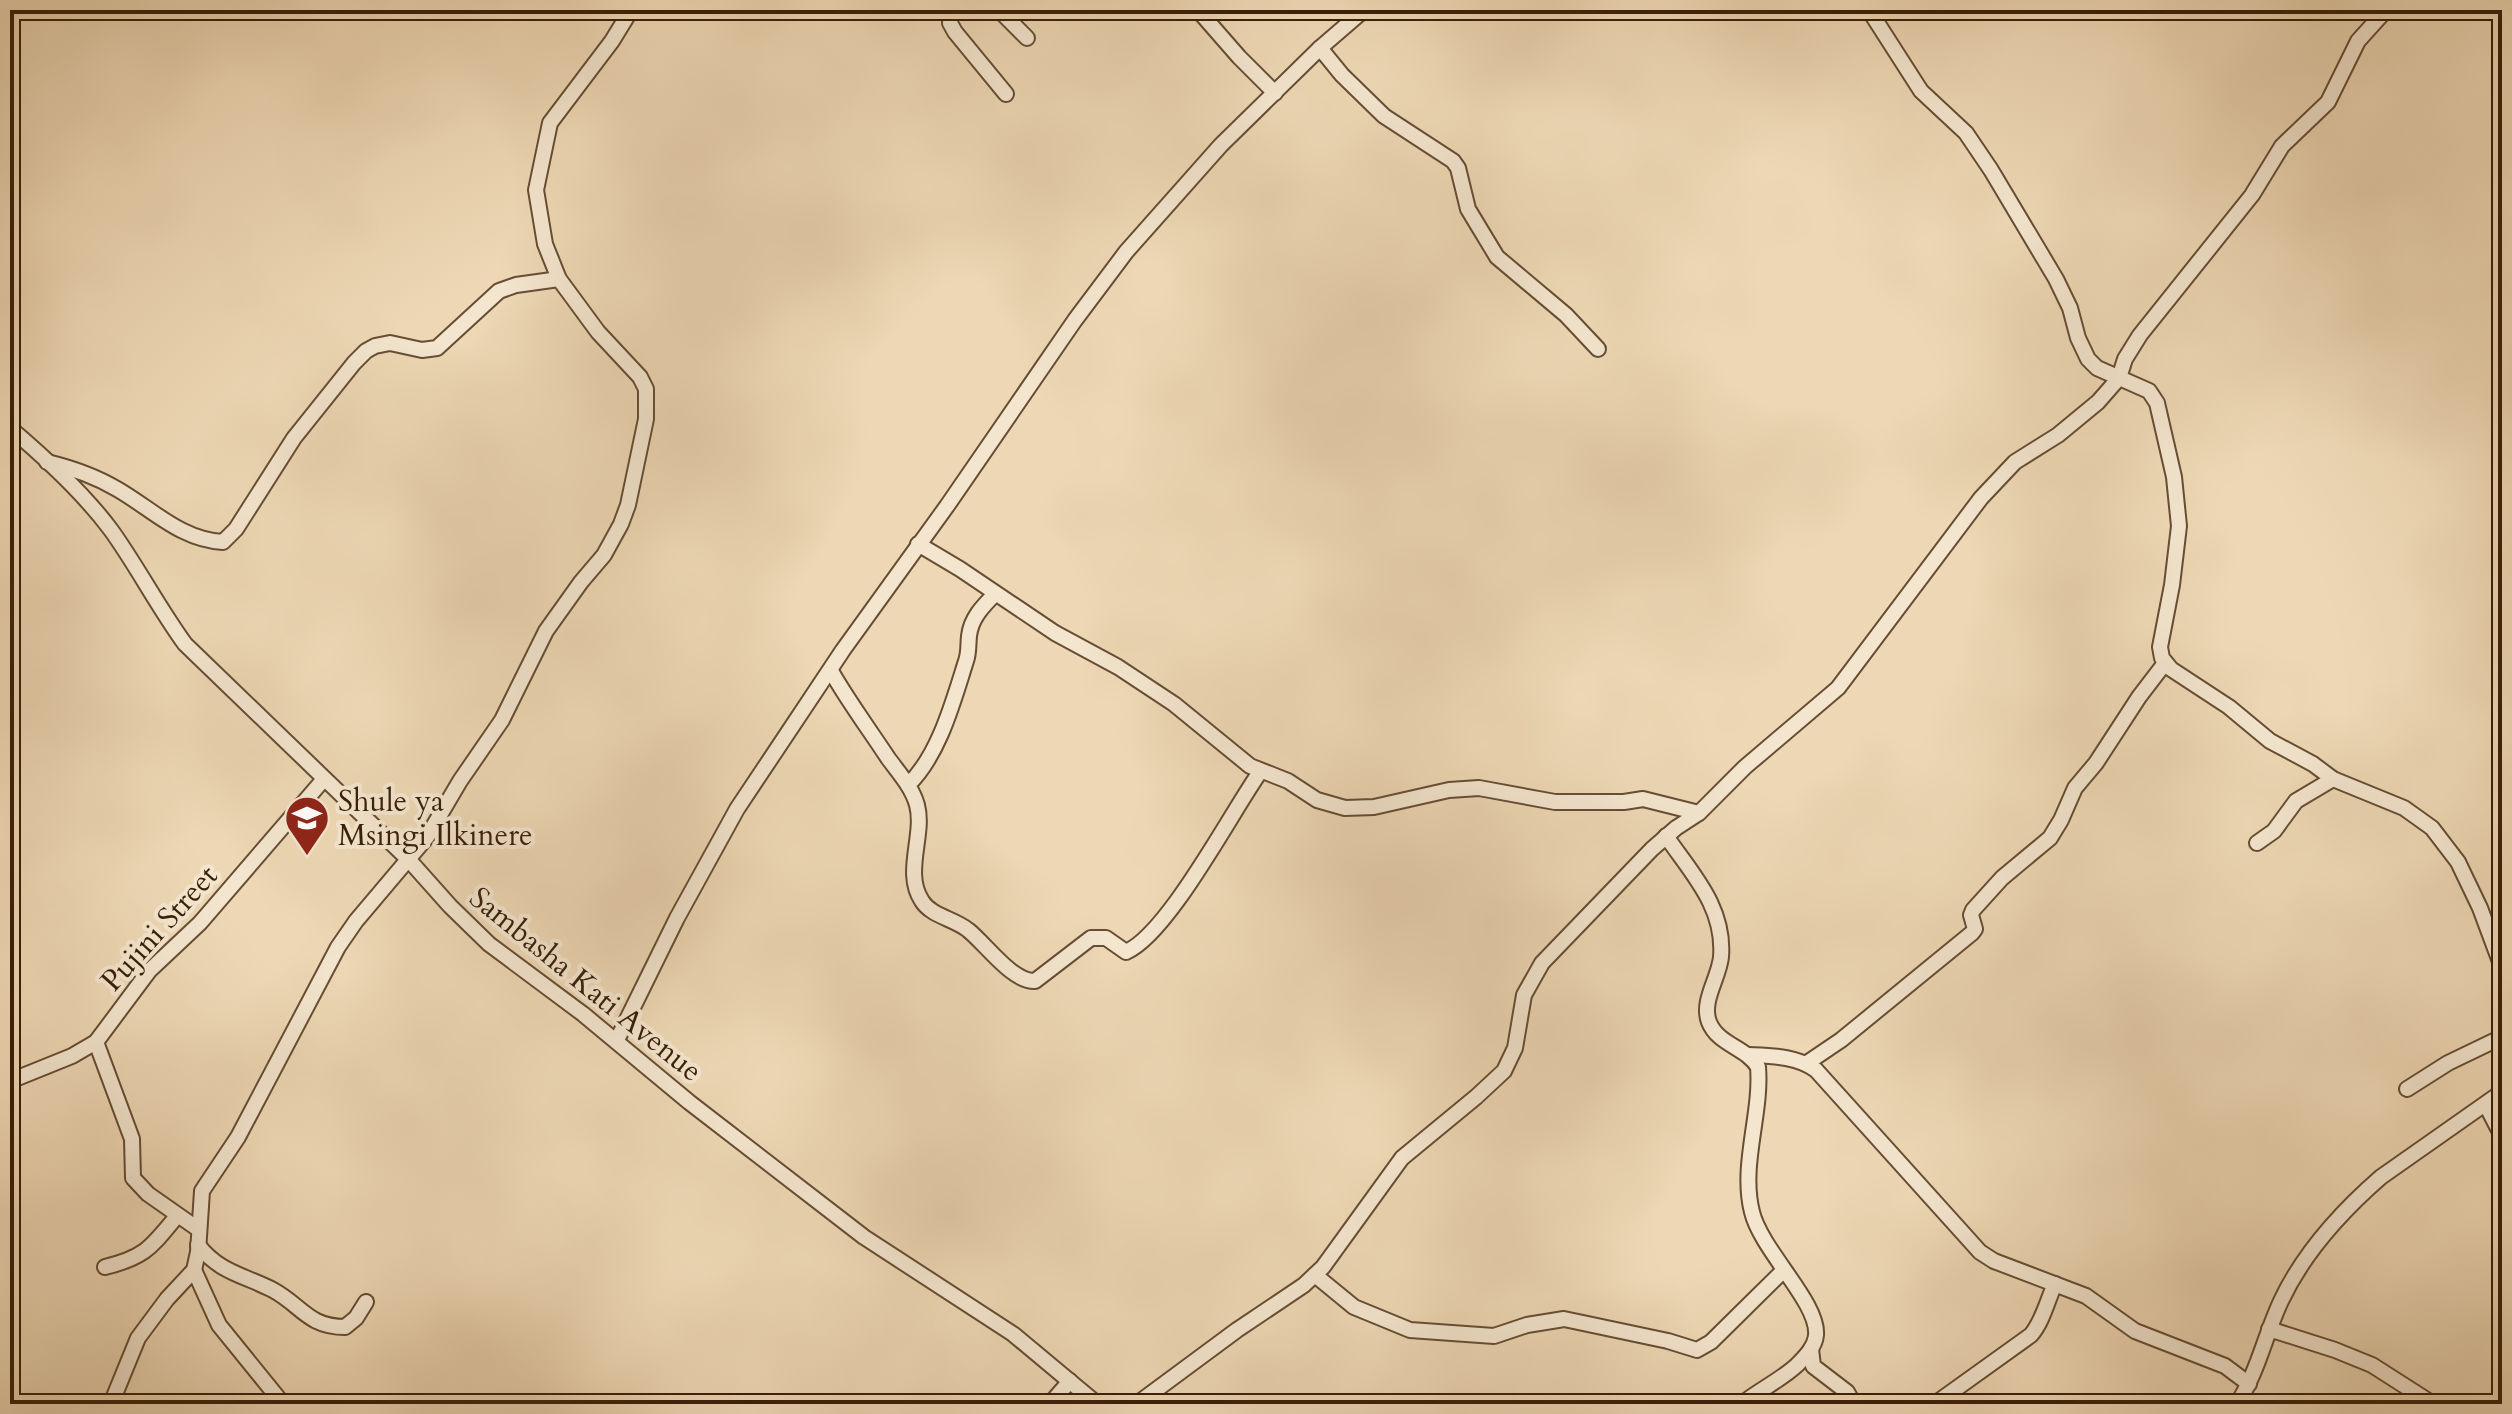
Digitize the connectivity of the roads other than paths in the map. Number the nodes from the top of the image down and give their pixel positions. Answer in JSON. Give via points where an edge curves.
{"nodes":[{"id":1,"x":631,"y":10,"type":"edge"},
{"id":2,"x":951,"y":10,"type":"edge"},
{"id":3,"x":999,"y":10,"type":"edge"},
{"id":4,"x":1198,"y":10,"type":"edge"},
{"id":5,"x":1364,"y":10,"type":"edge"},
{"id":6,"x":1869,"y":10,"type":"edge"},
{"id":7,"x":2386,"y":10,"type":"edge"},
{"id":8,"x":1027,"y":38,"type":"dead end"},
{"id":9,"x":1320,"y":48,"type":"junction"},
{"id":10,"x":1275,"y":93,"type":"junction"},
{"id":11,"x":1006,"y":94,"type":"dead end"},
{"id":12,"x":559,"y":279,"type":"junction"},
{"id":13,"x":1598,"y":349,"type":"dead end"},
{"id":14,"x":2119,"y":378,"type":"junction"},
{"id":15,"x":10,"y":428,"type":"edge"},
{"id":16,"x":47,"y":461,"type":"junction"},
{"id":17,"x":918,"y":544,"type":"junction"},
{"id":18,"x":995,"y":594,"type":"junction"},
{"id":19,"x":2165,"y":663,"type":"junction"},
{"id":20,"x":831,"y":671,"type":"junction"},
{"id":21,"x":1260,"y":772,"type":"junction"},
{"id":22,"x":324,"y":779,"type":"junction"},
{"id":23,"x":2333,"y":779,"type":"junction"},
{"id":24,"x":908,"y":785,"type":"junction"},
{"id":25,"x":1699,"y":813,"type":"junction"},
{"id":26,"x":1666,"y":836,"type":"junction"},
{"id":27,"x":2257,"y":843,"type":"dead end"},
{"id":28,"x":409,"y":860,"type":"junction"},
{"id":29,"x":2502,"y":967,"type":"edge"},
{"id":30,"x":2502,"y":1037,"type":"edge"},
{"id":31,"x":617,"y":1040,"type":"junction"},
{"id":32,"x":96,"y":1042,"type":"junction"},
{"id":33,"x":1749,"y":1055,"type":"junction"},
{"id":34,"x":1807,"y":1063,"type":"junction"},
{"id":35,"x":10,"y":1081,"type":"edge"},
{"id":36,"x":2407,"y":1089,"type":"dead end"},
{"id":37,"x":2502,"y":1092,"type":"edge"},
{"id":38,"x":2486,"y":1105,"type":"junction"},
{"id":39,"x":2502,"y":1136,"type":"edge"},
{"id":40,"x":177,"y":1216,"type":"junction"},
{"id":41,"x":198,"y":1229,"type":"junction"},
{"id":42,"x":198,"y":1245,"type":"junction"},
{"id":43,"x":105,"y":1267,"type":"dead end"},
{"id":44,"x":194,"y":1270,"type":"junction"},
{"id":45,"x":1783,"y":1271,"type":"junction"},
{"id":46,"x":1315,"y":1275,"type":"junction"},
{"id":47,"x":2055,"y":1284,"type":"junction"},
{"id":48,"x":366,"y":1302,"type":"dead end"},
{"id":49,"x":2269,"y":1329,"type":"junction"},
{"id":50,"x":1811,"y":1349,"type":"junction"},
{"id":51,"x":1070,"y":1381,"type":"junction"},
{"id":52,"x":2249,"y":1384,"type":"junction"},
{"id":53,"x":1939,"y":1401,"type":"dead end"},
{"id":54,"x":111,"y":1404,"type":"edge"},
{"id":55,"x":283,"y":1404,"type":"edge"},
{"id":56,"x":1050,"y":1404,"type":"edge"},
{"id":57,"x":1097,"y":1404,"type":"edge"},
{"id":58,"x":1137,"y":1404,"type":"edge"},
{"id":59,"x":1742,"y":1404,"type":"edge"},
{"id":60,"x":1854,"y":1404,"type":"edge"},
{"id":61,"x":2237,"y":1404,"type":"edge"},
{"id":62,"x":2433,"y":1404,"type":"edge"}],
"edges":[{"from":1,"to":12,"type":"street","via":[[558,110],[546,138],[536,190],[545,244]]},
{"from":2,"to":11,"type":"street","via":[[955,32]]},
{"from":3,"to":8,"type":"street"},
{"from":4,"to":10,"type":"street"},
{"from":5,"to":9,"type":"street"},
{"from":6,"to":14,"type":"street","via":[[1921,91],[1966,133],[1991,170],[2056,279],[2088,359]]},
{"from":7,"to":14,"type":"street","via":[[2347,58],[2328,102],[2282,146],[2252,195],[2140,335]]},
{"from":9,"to":10,"type":"street"},
{"from":9,"to":13,"type":"street","via":[[1384,116],[1453,161],[1468,209],[1497,257]]},
{"from":10,"to":17,"type":"street","via":[[1126,252]]},
{"from":12,"to":16,"type":"street","via":[[499,291],[437,348],[390,343],[366,351],[304,424],[223,542],[188,534],[99,480]]},
{"from":12,"to":28,"type":"street","via":[[646,389],[646,419],[628,505],[604,555],[546,631],[502,720]]},
{"from":14,"to":19,"type":"street","via":[[2149,391],[2157,403],[2177,493],[2177,547],[2160,647]]},
{"from":14,"to":25,"type":"street","via":[[2098,402],[2001,476],[1838,688]]},
{"from":15,"to":16,"type":"street","name":"Sambasha Kati Avenue"},
{"from":16,"to":22,"type":"street","name":"Sambasha Kati Avenue","via":[[112,531],[185,644]]},
{"from":17,"to":18,"type":"street"},
{"from":17,"to":20,"type":"street"},
{"from":18,"to":21,"type":"street","via":[[1174,704]]},
{"from":18,"to":24,"type":"street","via":[[972,625],[967,659],[948,713],[928,759]]},
{"from":19,"to":23,"type":"street","via":[[2258,733]]},
{"from":19,"to":34,"type":"street","via":[[2075,788],[2050,838],[1973,910],[1972,933]]},
{"from":20,"to":24,"type":"street"},
{"from":20,"to":31,"type":"street","via":[[737,809]]},
{"from":21,"to":24,"type":"street","via":[[1186,887],[1137,945],[1126,952],[1106,938],[1091,938],[1031,981],[969,930],[922,902],[915,879],[919,816]]},
{"from":21,"to":25,"type":"street","via":[[1345,808],[1479,788],[1555,802],[1643,799]]},
{"from":22,"to":28,"type":"street","name":"Sambasha Kati Avenue"},
{"from":22,"to":32,"type":"street","name":"Pujini Street","via":[[200,923],[149,971]]},
{"from":23,"to":27,"type":"street","via":[[2296,801],[2274,831]]},
{"from":23,"to":29,"type":"street","via":[[2404,808],[2432,828],[2458,862]]},
{"from":25,"to":26,"type":"street"},
{"from":26,"to":33,"type":"street","via":[[1717,914],[1721,958],[1705,1008],[1709,1022],[1719,1037]]},
{"from":26,"to":46,"type":"street","via":[[1535,972],[1504,1071],[1402,1158]]},
{"from":28,"to":31,"type":"street","name":"Sambasha Kati Avenue","via":[[471,928]]},
{"from":28,"to":41,"type":"street","via":[[338,947],[238,1137],[202,1191]]},
{"from":30,"to":36,"type":"street"},
{"from":31,"to":51,"type":"street","name":"Sambasha Kati Avenue","via":[[864,1237],[990,1318]]},
{"from":32,"to":35,"type":"street","name":"Pujini Street"},
{"from":32,"to":40,"type":"street","via":[[132,1139],[133,1178]]},
{"from":33,"to":34,"type":"street"},
{"from":33,"to":45,"type":"street","via":[[1759,1074],[1750,1169],[1752,1212]]},
{"from":34,"to":47,"type":"street","via":[[1980,1252]]},
{"from":37,"to":38,"type":"street"},
{"from":38,"to":39,"type":"street"},
{"from":38,"to":49,"type":"street","via":[[2363,1193],[2300,1267]]},
{"from":40,"to":41,"type":"street"},
{"from":40,"to":43,"type":"street","via":[[147,1251]]},
{"from":41,"to":42,"type":"street"},
{"from":42,"to":44,"type":"street"},
{"from":42,"to":48,"type":"street","via":[[220,1267],[274,1291],[320,1323],[345,1327]]},
{"from":44,"to":54,"type":"street","via":[[138,1338]]},
{"from":44,"to":55,"type":"street","via":[[219,1325]]},
{"from":45,"to":46,"type":"street","via":[[1697,1350],[1564,1319],[1494,1336],[1410,1330],[1354,1307]]},
{"from":45,"to":50,"type":"street","via":[[1814,1320],[1817,1332]]},
{"from":46,"to":58,"type":"street"},
{"from":47,"to":52,"type":"street","via":[[2086,1296],[2135,1331],[2225,1366]]},
{"from":47,"to":53,"type":"street","via":[[2031,1335]]},
{"from":49,"to":52,"type":"street"},
{"from":49,"to":62,"type":"street","via":[[2372,1365]]},
{"from":50,"to":59,"type":"street"},
{"from":50,"to":60,"type":"street","via":[[1813,1366],[1847,1392]]},
{"from":51,"to":56,"type":"street"},
{"from":51,"to":57,"type":"street","name":"Sambasha Kati Avenue"},
{"from":52,"to":61,"type":"street"}]}
